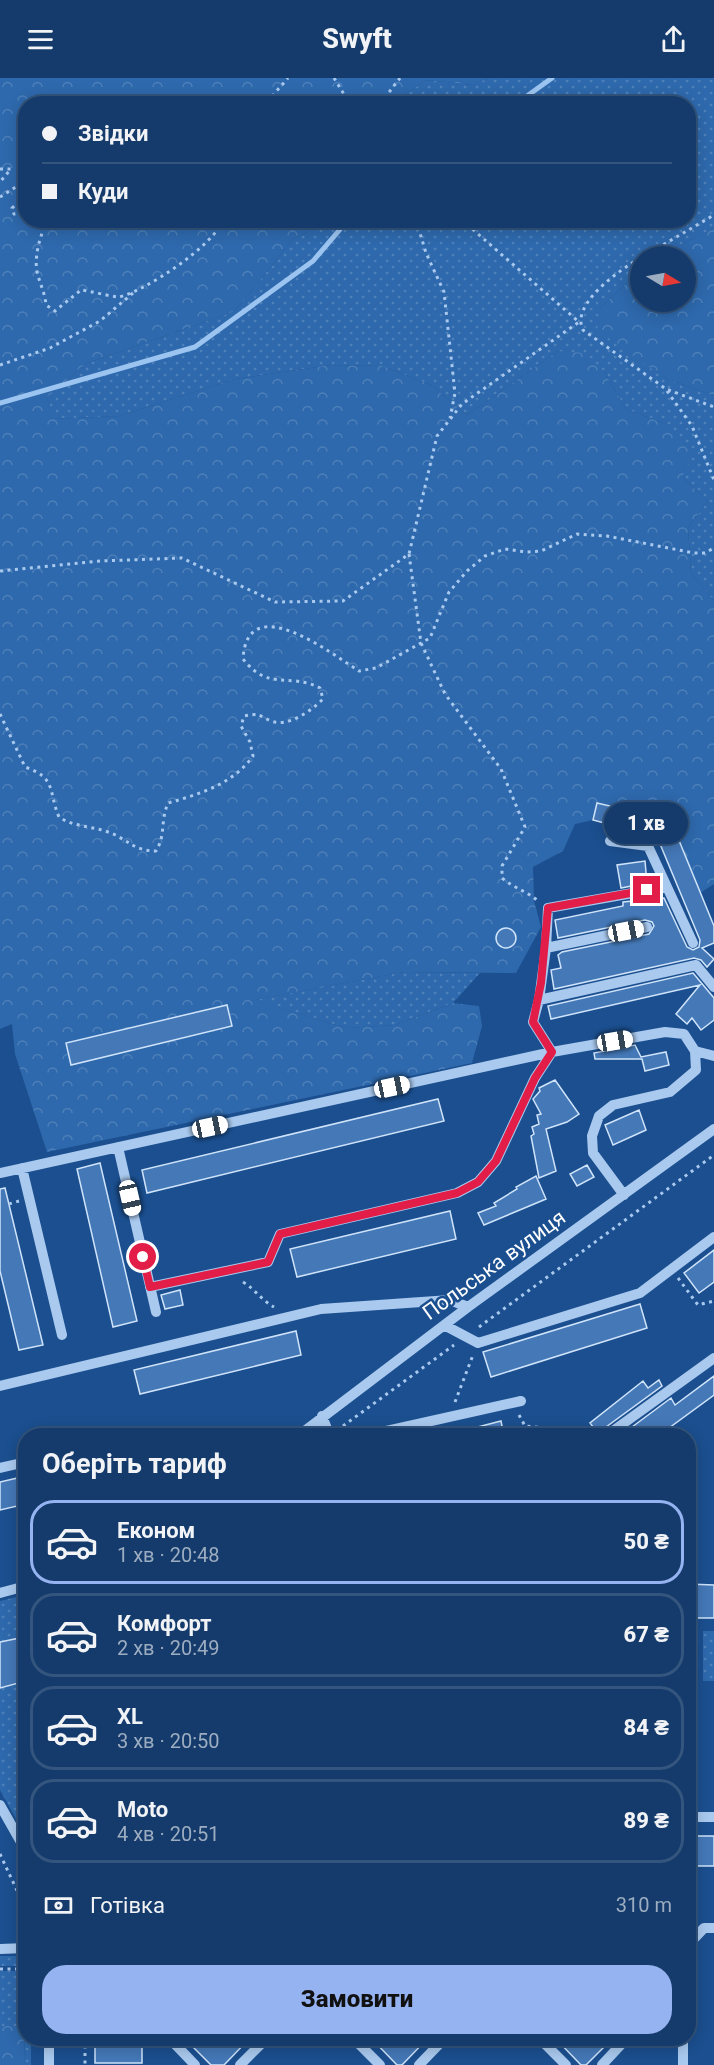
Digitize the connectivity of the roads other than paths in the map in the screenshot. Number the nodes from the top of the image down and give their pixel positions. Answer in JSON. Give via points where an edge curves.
{"nodes":[{"id":1,"x":610,"y":841,"type":"dead end"},
{"id":2,"x":667,"y":887,"type":"junction"},
{"id":3,"x":646,"y":927,"type":"dead end"},
{"id":4,"x":693,"y":943,"type":"dead end"},
{"id":5,"x":546,"y":948,"type":"junction"},
{"id":6,"x":714,"y":987,"type":"edge"},
{"id":7,"x":539,"y":1000,"type":"junction"},
{"id":8,"x":695,"y":1051,"type":"junction"},
{"id":9,"x":552,"y":1052,"type":"junction"},
{"id":10,"x":714,"y":1056,"type":"edge"},
{"id":11,"x":714,"y":1129,"type":"edge"},
{"id":12,"x":118,"y":1147,"type":"junction"},
{"id":13,"x":22,"y":1168,"type":"junction"},
{"id":14,"x":0,"y":1173,"type":"edge"},
{"id":15,"x":624,"y":1196,"type":"junction"},
{"id":16,"x":714,"y":1238,"type":"edge"},
{"id":17,"x":150,"y":1287,"type":"junction"},
{"id":18,"x":468,"y":1307,"type":"junction"},
{"id":19,"x":156,"y":1312,"type":"dead end"},
{"id":20,"x":444,"y":1325,"type":"junction"},
{"id":21,"x":62,"y":1335,"type":"dead end"},
{"id":22,"x":714,"y":1359,"type":"edge"},
{"id":23,"x":0,"y":1386,"type":"edge"},
{"id":24,"x":517,"y":1402,"type":"road end"},
{"id":25,"x":322,"y":1416,"type":"junction"},
{"id":26,"x":308,"y":1428,"type":"edge"},
{"id":27,"x":329,"y":1428,"type":"edge"},
{"id":28,"x":400,"y":1428,"type":"edge"},
{"id":29,"x":617,"y":1428,"type":"edge"},
{"id":30,"x":18,"y":1464,"type":"edge"},
{"id":31,"x":0,"y":1468,"type":"edge"},
{"id":32,"x":18,"y":1588,"type":"edge"},
{"id":33,"x":0,"y":1593,"type":"edge"},
{"id":34,"x":0,"y":1804,"type":"edge"},
{"id":35,"x":696,"y":1817,"type":"edge"},
{"id":36,"x":714,"y":1817,"type":"edge"},
{"id":37,"x":18,"y":1837,"type":"edge"},
{"id":38,"x":714,"y":1928,"type":"edge"},
{"id":39,"x":696,"y":1936,"type":"edge"},
{"id":40,"x":18,"y":1948,"type":"edge"},
{"id":41,"x":0,"y":1949,"type":"edge"},
{"id":42,"x":49,"y":2046,"type":"edge"},
{"id":43,"x":176,"y":2046,"type":"edge"},
{"id":44,"x":259,"y":2046,"type":"edge"},
{"id":45,"x":361,"y":2046,"type":"edge"},
{"id":46,"x":438,"y":2046,"type":"edge"},
{"id":47,"x":547,"y":2046,"type":"edge"},
{"id":48,"x":620,"y":2046,"type":"edge"},
{"id":49,"x":683,"y":2046,"type":"edge"},
{"id":50,"x":49,"y":2065,"type":"edge"},
{"id":51,"x":195,"y":2065,"type":"edge"},
{"id":52,"x":240,"y":2065,"type":"edge"},
{"id":53,"x":380,"y":2065,"type":"edge"},
{"id":54,"x":420,"y":2065,"type":"edge"},
{"id":55,"x":566,"y":2065,"type":"edge"},
{"id":56,"x":602,"y":2065,"type":"edge"},
{"id":57,"x":683,"y":2065,"type":"edge"}],
"edges":[{"from":1,"to":2,"type":"street","via":[[648,846]]},
{"from":2,"to":4,"type":"street"},
{"from":2,"to":5,"type":"street","via":[[548,908]]},
{"from":3,"to":5,"type":"street"},
{"from":5,"to":7,"type":"street"},
{"from":6,"to":7,"type":"street","via":[[696,964]]},
{"from":7,"to":9,"type":"street","via":[[533,1022]]},
{"from":8,"to":9,"type":"street","via":[[684,1034],[664,1032]]},
{"from":8,"to":10,"type":"street"},
{"from":8,"to":15,"type":"street","via":[[696,1070],[670,1092],[613,1105],[599,1116],[592,1136],[593,1153]]},
{"from":9,"to":12,"type":"street"},
{"from":9,"to":17,"type":"street","via":[[535,1078],[496,1161],[478,1182],[457,1193],[280,1234],[268,1262]]},
{"from":11,"to":15,"type":"street","name":"Польська вулиця"},
{"from":12,"to":13,"type":"street"},
{"from":12,"to":17,"type":"street"},
{"from":13,"to":14,"type":"street"},
{"from":13,"to":21,"type":"street"},
{"from":15,"to":18,"type":"street","name":"Польська вулиця"},
{"from":16,"to":20,"type":"street","via":[[640,1293],[478,1342]]},
{"from":17,"to":19,"type":"street"},
{"from":18,"to":20,"type":"street","name":"Польська вулиця"},
{"from":18,"to":23,"type":"street","via":[[450,1300],[321,1309]]},
{"from":20,"to":25,"type":"street","name":"Польська вулиця"},
{"from":22,"to":29,"type":"street"},
{"from":24,"to":28,"type":"street"},
{"from":25,"to":26,"type":"street","name":"Польська вулиця"},
{"from":25,"to":27,"type":"street"},
{"from":30,"to":31,"type":"street"},
{"from":32,"to":33,"type":"street"},
{"from":34,"to":37,"type":"street"},
{"from":35,"to":36,"type":"street"},
{"from":38,"to":39,"type":"street","via":[[704,1928]]},
{"from":40,"to":41,"type":"street"},
{"from":42,"to":50,"type":"street"},
{"from":43,"to":51,"type":"street"},
{"from":44,"to":52,"type":"street"},
{"from":45,"to":53,"type":"street"},
{"from":46,"to":54,"type":"street"},
{"from":47,"to":55,"type":"street"},
{"from":48,"to":56,"type":"street"},
{"from":49,"to":57,"type":"street"}]}
